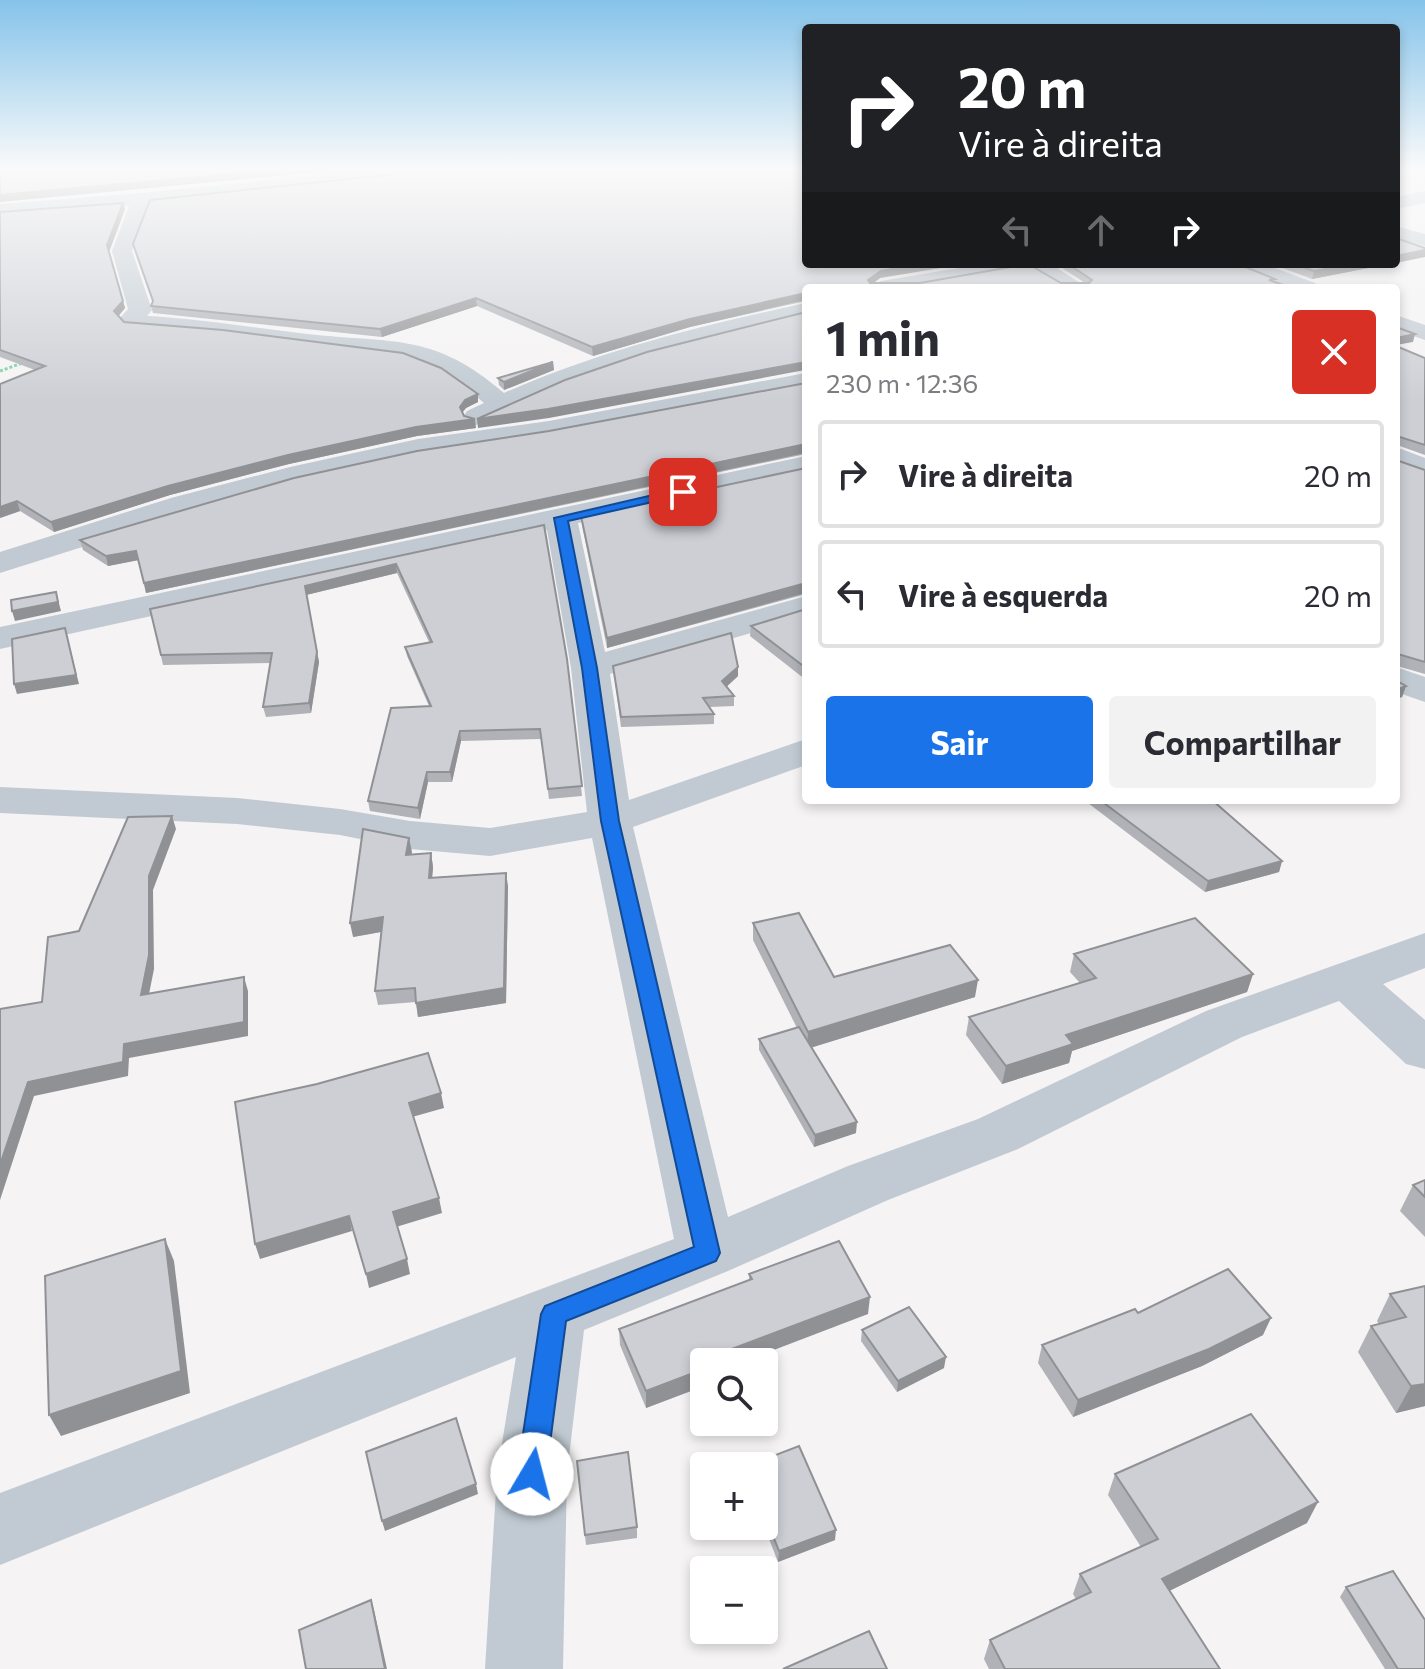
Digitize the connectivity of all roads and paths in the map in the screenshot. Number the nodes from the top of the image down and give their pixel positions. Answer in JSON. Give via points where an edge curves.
{"nodes":[{"id":1,"x":124,"y":247,"type":"edge"},
{"id":2,"x":997,"y":268,"type":"edge"},
{"id":3,"x":1043,"y":268,"type":"edge"},
{"id":4,"x":1255,"y":268,"type":"edge"},
{"id":5,"x":904,"y":284,"type":"edge"},
{"id":6,"x":1070,"y":284,"type":"edge"},
{"id":7,"x":1297,"y":284,"type":"edge"},
{"id":8,"x":802,"y":311,"type":"edge"},
{"id":9,"x":1400,"y":324,"type":"edge"},
{"id":10,"x":1425,"y":333,"type":"edge"},
{"id":11,"x":30,"y":360,"type":"edge"},
{"id":12,"x":0,"y":371,"type":"edge"},
{"id":13,"x":802,"y":382,"type":"edge"},
{"id":14,"x":501,"y":404,"type":"junction"},
{"id":15,"x":418,"y":448,"type":"junction"},
{"id":16,"x":1400,"y":458,"type":"edge"},
{"id":17,"x":802,"y":466,"type":"edge"},
{"id":18,"x":1425,"y":469,"type":"edge"},
{"id":19,"x":561,"y":518,"type":"junction"},
{"id":20,"x":0,"y":563,"type":"edge"},
{"id":21,"x":802,"y":607,"type":"edge"},
{"id":22,"x":0,"y":638,"type":"edge"},
{"id":23,"x":590,"y":668,"type":"junction"},
{"id":24,"x":1400,"y":680,"type":"edge"},
{"id":25,"x":1425,"y":691,"type":"edge"},
{"id":26,"x":802,"y":752,"type":"edge"},
{"id":27,"x":0,"y":800,"type":"edge"},
{"id":28,"x":610,"y":821,"type":"junction"},
{"id":29,"x":1425,"y":950,"type":"edge"},
{"id":30,"x":1348,"y":981,"type":"junction"},
{"id":31,"x":1425,"y":1050,"type":"edge"},
{"id":32,"x":707,"y":1253,"type":"junction"},
{"id":33,"x":554,"y":1314,"type":"junction"},
{"id":34,"x":0,"y":1529,"type":"edge"},
{"id":35,"x":524,"y":1669,"type":"edge"}],
"edges":[{"from":1,"to":14,"type":"street","via":[[140,310],[131,319],[135,322],[404,348],[468,375]]},
{"from":2,"to":5,"type":"street"},
{"from":3,"to":6,"type":"street"},
{"from":4,"to":7,"type":"street"},
{"from":8,"to":14,"type":"street","via":[[668,344]]},
{"from":9,"to":10,"type":"street"},
{"from":11,"to":12,"type":"path"},
{"from":13,"to":15,"type":"street"},
{"from":14,"to":15,"type":"street"},
{"from":15,"to":20,"type":"street","via":[[182,505]]},
{"from":16,"to":18,"type":"street"},
{"from":17,"to":19,"type":"street"},
{"from":19,"to":22,"type":"street"},
{"from":19,"to":23,"type":"street"},
{"from":21,"to":23,"type":"street"},
{"from":23,"to":28,"type":"street"},
{"from":24,"to":25,"type":"street"},
{"from":26,"to":28,"type":"street"},
{"from":27,"to":28,"type":"street","via":[[237,811],[490,842]]},
{"from":28,"to":32,"type":"street"},
{"from":29,"to":30,"type":"street"},
{"from":30,"to":31,"type":"street"},
{"from":30,"to":32,"type":"street","via":[[1224,1024],[998,1134]]},
{"from":32,"to":33,"type":"street"},
{"from":33,"to":34,"type":"street"},
{"from":33,"to":35,"type":"street","via":[[532,1474]]}]}
